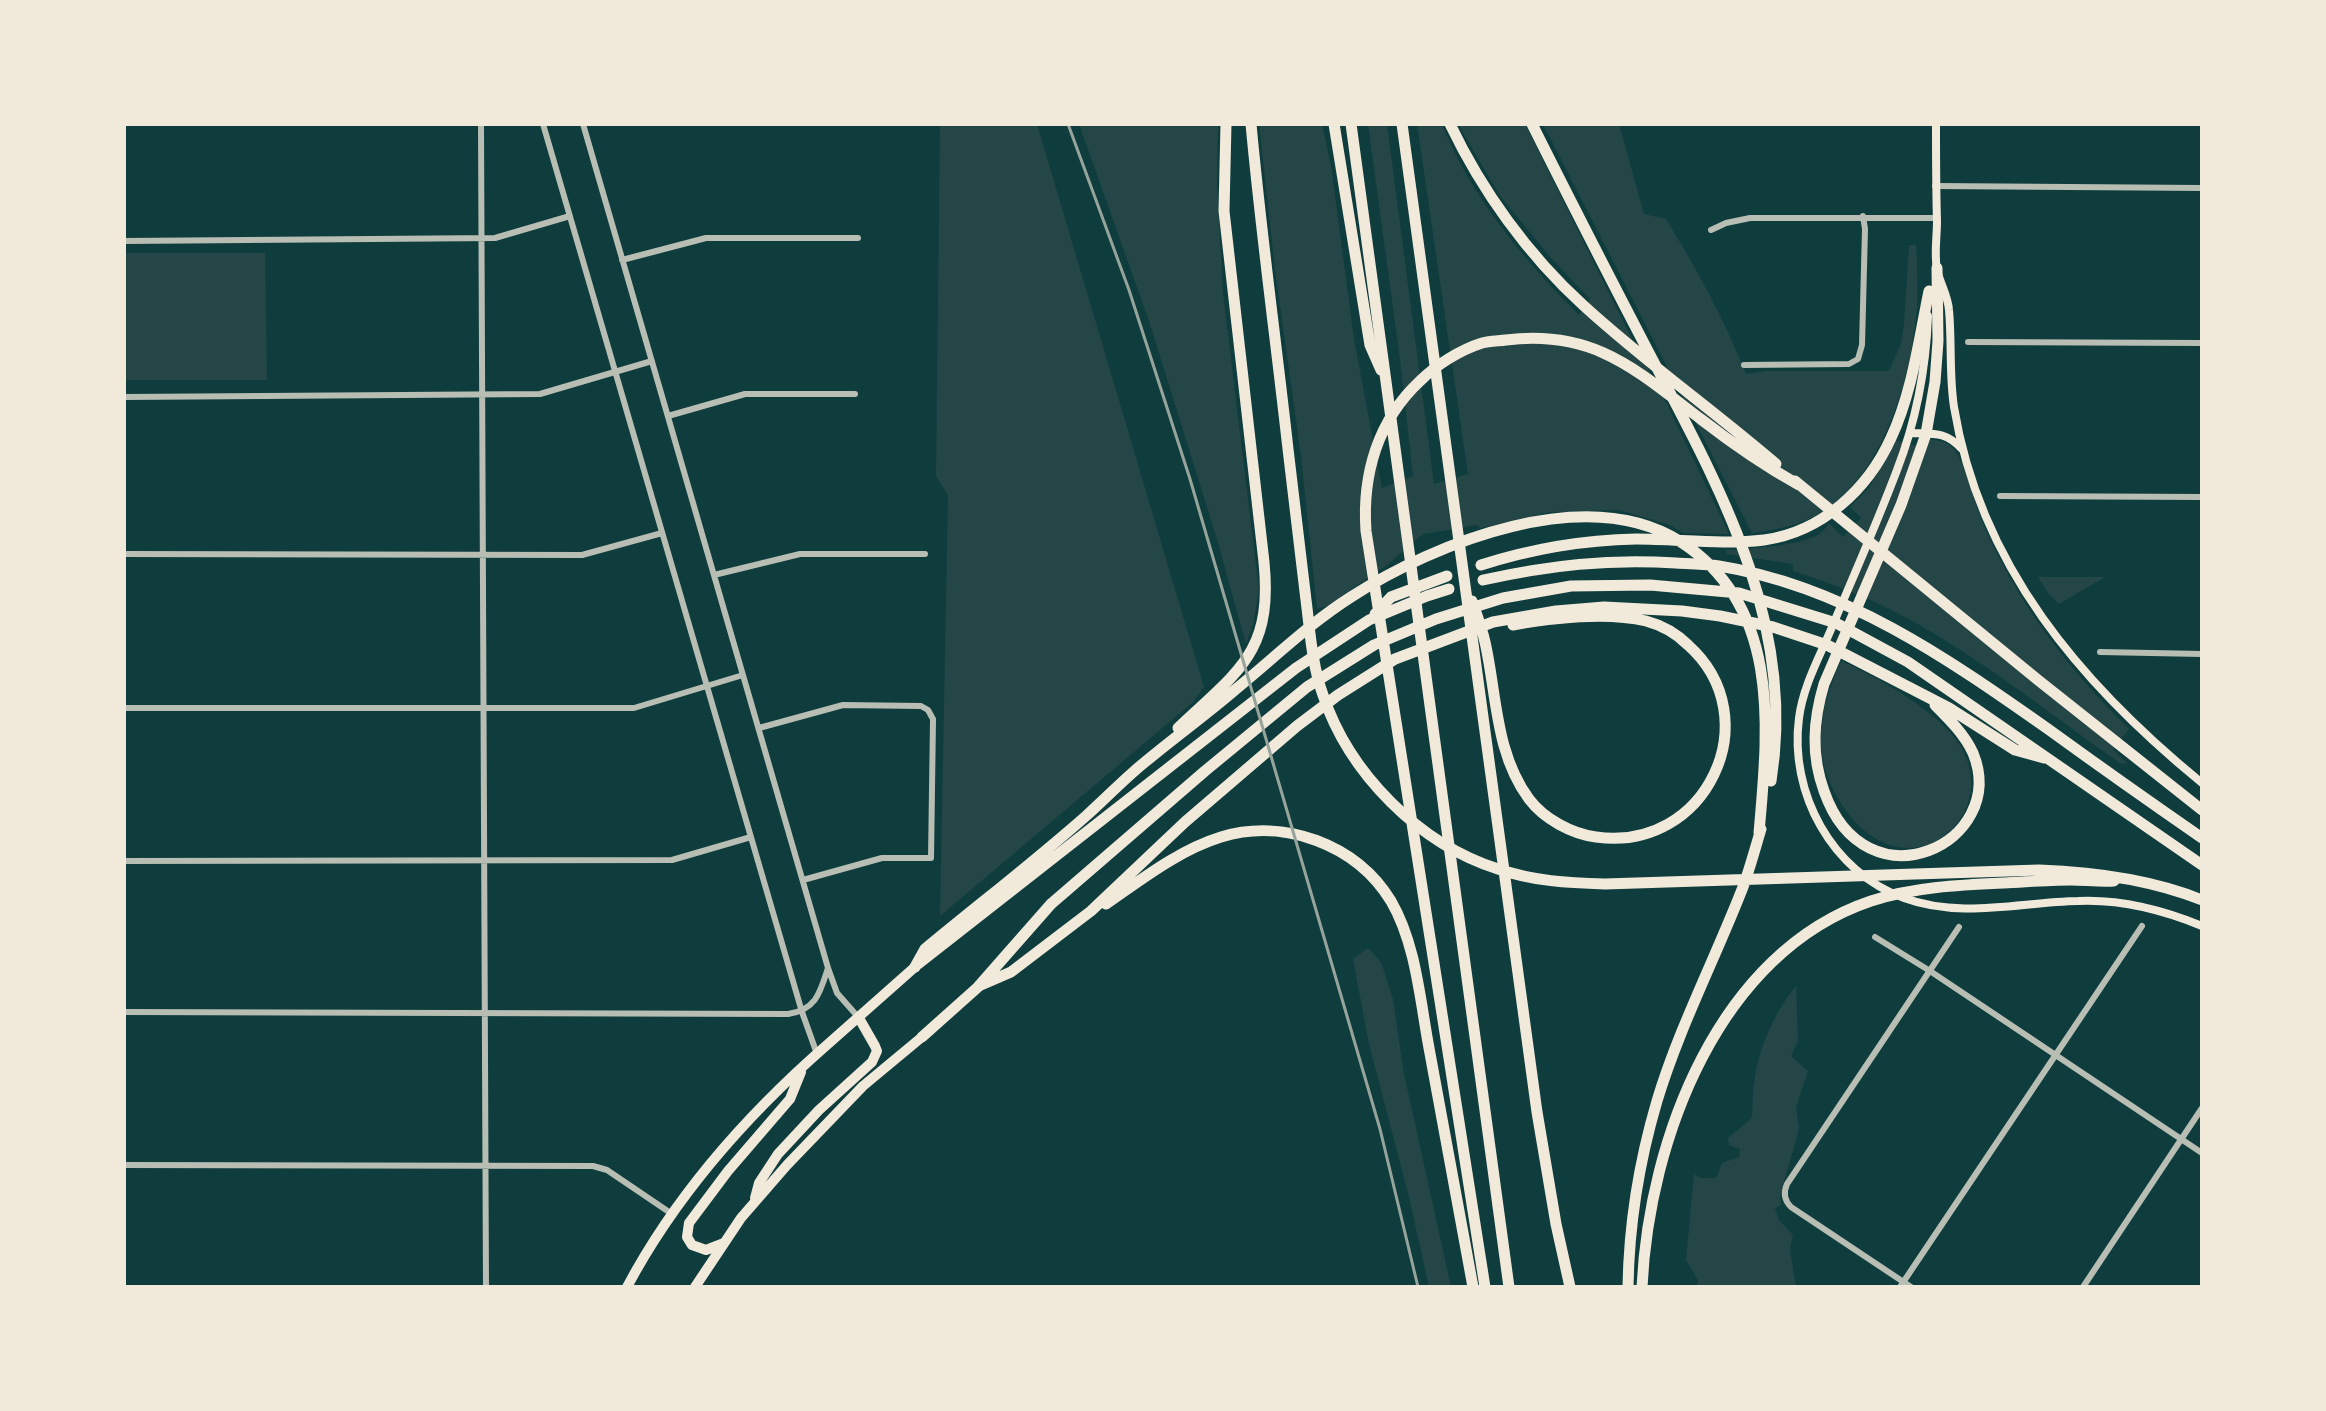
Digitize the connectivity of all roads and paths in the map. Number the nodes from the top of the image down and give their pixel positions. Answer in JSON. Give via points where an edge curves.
{"nodes":[{"id":1,"x":481,"y":124,"type":"edge"},
{"id":2,"x":543,"y":124,"type":"edge"},
{"id":3,"x":583,"y":124,"type":"edge"},
{"id":4,"x":1226,"y":124,"type":"edge"},
{"id":5,"x":1251,"y":124,"type":"edge"},
{"id":6,"x":1334,"y":124,"type":"edge"},
{"id":7,"x":1351,"y":124,"type":"edge"},
{"id":8,"x":1402,"y":124,"type":"edge"},
{"id":9,"x":1450,"y":124,"type":"edge"},
{"id":10,"x":1532,"y":124,"type":"edge"},
{"id":11,"x":1936,"y":124,"type":"edge"},
{"id":12,"x":1935,"y":186,"type":"junction"},
{"id":13,"x":2202,"y":188,"type":"edge"},
{"id":14,"x":570,"y":216,"type":"junction"},
{"id":15,"x":1863,"y":216,"type":"junction"},
{"id":16,"x":1937,"y":218,"type":"junction"},
{"id":17,"x":1711,"y":230,"type":"dead end"},
{"id":18,"x":481,"y":238,"type":"junction"},
{"id":19,"x":858,"y":238,"type":"dead end"},
{"id":20,"x":124,"y":241,"type":"edge"},
{"id":21,"x":622,"y":260,"type":"junction"},
{"id":22,"x":1937,"y":268,"type":"junction"},
{"id":23,"x":1929,"y":291,"type":"junction"},
{"id":24,"x":1968,"y":342,"type":"dead end"},
{"id":25,"x":2202,"y":343,"type":"edge"},
{"id":26,"x":652,"y":361,"type":"junction"},
{"id":27,"x":1744,"y":365,"type":"dead end"},
{"id":28,"x":615,"y":372,"type":"junction"},
{"id":29,"x":1386,"y":384,"type":"junction"},
{"id":30,"x":483,"y":394,"type":"junction"},
{"id":31,"x":855,"y":394,"type":"dead end"},
{"id":32,"x":124,"y":397,"type":"edge"},
{"id":33,"x":668,"y":416,"type":"junction"},
{"id":34,"x":1910,"y":433,"type":"junction"},
{"id":35,"x":1926,"y":434,"type":"junction"},
{"id":36,"x":1963,"y":450,"type":"junction"},
{"id":37,"x":1799,"y":485,"type":"junction"},
{"id":38,"x":2000,"y":496,"type":"dead end"},
{"id":39,"x":2202,"y":497,"type":"edge"},
{"id":40,"x":662,"y":533,"type":"junction"},
{"id":41,"x":124,"y":554,"type":"edge"},
{"id":42,"x":925,"y":554,"type":"dead end"},
{"id":43,"x":483,"y":555,"type":"junction"},
{"id":44,"x":1481,"y":565,"type":"dead end"},
{"id":45,"x":1462,"y":566,"type":"junction"},
{"id":46,"x":714,"y":575,"type":"junction"},
{"id":47,"x":1447,"y":576,"type":"dead end"},
{"id":48,"x":1483,"y":580,"type":"dead end"},
{"id":49,"x":1449,"y":589,"type":"dead end"},
{"id":50,"x":1369,"y":620,"type":"junction"},
{"id":51,"x":2100,"y":652,"type":"dead end"},
{"id":52,"x":2202,"y":654,"type":"edge"},
{"id":53,"x":1378,"y":671,"type":"junction"},
{"id":54,"x":743,"y":675,"type":"junction"},
{"id":55,"x":707,"y":686,"type":"junction"},
{"id":56,"x":1929,"y":699,"type":"junction"},
{"id":57,"x":124,"y":708,"type":"edge"},
{"id":58,"x":484,"y":708,"type":"junction"},
{"id":59,"x":759,"y":728,"type":"junction"},
{"id":60,"x":2052,"y":760,"type":"junction"},
{"id":61,"x":1144,"y":762,"type":"junction"},
{"id":62,"x":2202,"y":783,"type":"edge"},
{"id":63,"x":2202,"y":810,"type":"edge"},
{"id":64,"x":1759,"y":833,"type":"junction"},
{"id":65,"x":751,"y":837,"type":"junction"},
{"id":66,"x":2202,"y":838,"type":"edge"},
{"id":67,"x":124,"y":861,"type":"edge"},
{"id":68,"x":485,"y":862,"type":"junction"},
{"id":69,"x":2202,"y":865,"type":"edge"},
{"id":70,"x":803,"y":880,"type":"junction"},
{"id":71,"x":2135,"y":880,"type":"junction"},
{"id":72,"x":2202,"y":900,"type":"edge"},
{"id":73,"x":1091,"y":911,"type":"junction"},
{"id":74,"x":2142,"y":926,"type":"dead end"},
{"id":75,"x":2202,"y":926,"type":"edge"},
{"id":76,"x":1959,"y":927,"type":"dead end"},
{"id":77,"x":1875,"y":937,"type":"dead end"},
{"id":78,"x":915,"y":967,"type":"junction"},
{"id":79,"x":828,"y":968,"type":"junction"},
{"id":80,"x":1930,"y":971,"type":"junction"},
{"id":81,"x":978,"y":987,"type":"junction"},
{"id":82,"x":124,"y":1012,"type":"edge"},
{"id":83,"x":802,"y":1012,"type":"junction"},
{"id":84,"x":485,"y":1013,"type":"junction"},
{"id":85,"x":859,"y":1018,"type":"junction"},
{"id":86,"x":922,"y":1037,"type":"joint"},
{"id":87,"x":817,"y":1054,"type":"junction"},
{"id":88,"x":2055,"y":1055,"type":"junction"},
{"id":89,"x":804,"y":1066,"type":"junction"},
{"id":90,"x":2202,"y":1108,"type":"edge"},
{"id":91,"x":2181,"y":1139,"type":"junction"},
{"id":92,"x":2202,"y":1153,"type":"edge"},
{"id":93,"x":124,"y":1165,"type":"edge"},
{"id":94,"x":485,"y":1166,"type":"junction"},
{"id":95,"x":754,"y":1203,"type":"junction"},
{"id":96,"x":672,"y":1214,"type":"junction"},
{"id":97,"x":724,"y":1243,"type":"junction"},
{"id":98,"x":1902,"y":1285,"type":"edge"},
{"id":99,"x":486,"y":1287,"type":"edge"},
{"id":100,"x":627,"y":1287,"type":"edge"},
{"id":101,"x":695,"y":1287,"type":"edge"},
{"id":102,"x":1473,"y":1287,"type":"edge"},
{"id":103,"x":1485,"y":1287,"type":"edge"},
{"id":104,"x":1509,"y":1287,"type":"edge"},
{"id":105,"x":1570,"y":1287,"type":"edge"},
{"id":106,"x":1628,"y":1287,"type":"edge"},
{"id":107,"x":1642,"y":1287,"type":"edge"},
{"id":108,"x":1911,"y":1287,"type":"edge"},
{"id":109,"x":2083,"y":1287,"type":"edge"}],
"edges":[{"from":1,"to":18,"type":"street"},
{"from":2,"to":14,"type":"street"},
{"from":3,"to":21,"type":"street"},
{"from":4,"to":61,"type":"highway","via":[[1224,211],[1266,609],[1246,660]]},
{"from":5,"to":71,"type":"highway","via":[[1311,640],[1336,727],[1389,799],[1466,856],[1496,869],[1565,883],[2039,870]]},
{"from":6,"to":29,"type":"highway","via":[[1370,345]]},
{"from":7,"to":29,"type":"highway"},
{"from":8,"to":45,"type":"highway"},
{"from":9,"to":37,"type":"highway","via":[[1501,212],[1548,270],[1581,304]]},
{"from":10,"to":64,"type":"highway","via":[[1695,441],[1732,518],[1756,587],[1768,631],[1776,721],[1774,762]]},
{"from":11,"to":12,"type":"main road"},
{"from":12,"to":13,"type":"street"},
{"from":12,"to":16,"type":"main road"},
{"from":14,"to":18,"type":"street"},
{"from":14,"to":28,"type":"street"},
{"from":15,"to":16,"type":"street"},
{"from":15,"to":17,"type":"street","via":[[1750,218]]},
{"from":15,"to":27,"type":"street","via":[[1858,359],[1849,364]]},
{"from":16,"to":22,"type":"main road"},
{"from":18,"to":20,"type":"street"},
{"from":18,"to":30,"type":"street"},
{"from":19,"to":21,"type":"street","via":[[706,238]]},
{"from":21,"to":26,"type":"street"},
{"from":22,"to":23,"type":"main road"},
{"from":22,"to":35,"type":"highway","via":[[1938,341]]},
{"from":22,"to":36,"type":"main road","via":[[1949,307],[1950,376]]},
{"from":23,"to":34,"type":"main road","via":[[1925,360]]},
{"from":23,"to":44,"type":"highway","via":[[1892,436],[1861,487],[1817,521],[1764,540],[1593,542]]},
{"from":24,"to":25,"type":"street"},
{"from":26,"to":28,"type":"street"},
{"from":26,"to":33,"type":"street"},
{"from":28,"to":30,"type":"street","via":[[540,394]]},
{"from":28,"to":40,"type":"street"},
{"from":29,"to":104,"type":"highway"},
{"from":30,"to":32,"type":"street"},
{"from":30,"to":43,"type":"street"},
{"from":31,"to":33,"type":"street","via":[[745,394]]},
{"from":33,"to":46,"type":"street"},
{"from":34,"to":35,"type":"main road"},
{"from":34,"to":75,"type":"main road","via":[[1799,716],[1802,775],[1825,835],[1870,881],[1889,893],[1934,906],[1971,909],[2081,900],[2118,903]]},
{"from":35,"to":36,"type":"main road","via":[[1952,438]]},
{"from":35,"to":56,"type":"highway","via":[[1816,711],[1817,771],[1825,796],[1850,835],[1883,854],[1921,854],[1943,845],[1966,820],[1977,793],[1971,750]]},
{"from":36,"to":62,"type":"main road","via":[[1996,540],[2047,626],[2127,718]]},
{"from":37,"to":63,"type":"highway"},
{"from":37,"to":103,"type":"highway","via":[[1622,361],[1547,337],[1483,343],[1441,364],[1413,388],[1378,443],[1367,482],[1370,556]]},
{"from":38,"to":39,"type":"street"},
{"from":40,"to":43,"type":"street","via":[[582,555]]},
{"from":40,"to":55,"type":"street"},
{"from":41,"to":43,"type":"street"},
{"from":42,"to":46,"type":"street","via":[[800,554]]},
{"from":43,"to":58,"type":"street"},
{"from":45,"to":53,"type":"highway","via":[[1485,641],[1506,754],[1530,801],[1564,827],[1613,840],[1660,829],[1694,806],[1718,767],[1725,715],[1719,690],[1699,654],[1648,621],[1578,618],[1516,625],[1441,646]]},
{"from":45,"to":105,"type":"highway","via":[[1537,1112]]},
{"from":46,"to":54,"type":"street"},
{"from":47,"to":50,"type":"highway","via":[[1391,597]]},
{"from":48,"to":66,"type":"highway","via":[[1575,563],[1702,565],[1773,579],[1847,604],[1955,666]]},
{"from":49,"to":50,"type":"highway"},
{"from":50,"to":78,"type":"highway","via":[[1296,668]]},
{"from":51,"to":52,"type":"street"},
{"from":53,"to":56,"type":"highway","via":[[1395,659],[1493,622],[1582,608],[1658,609],[1773,627],[1827,645]]},
{"from":53,"to":73,"type":"highway","via":[[1272,746]]},
{"from":54,"to":55,"type":"street"},
{"from":54,"to":59,"type":"street"},
{"from":55,"to":58,"type":"street","via":[[634,708]]},
{"from":55,"to":65,"type":"street"},
{"from":56,"to":60,"type":"highway","via":[[2015,750]]},
{"from":57,"to":58,"type":"street"},
{"from":58,"to":68,"type":"street"},
{"from":59,"to":70,"type":"street"},
{"from":59,"to":70,"type":"street","via":[[843,705],[921,706],[931,713],[931,858],[882,858]]},
{"from":60,"to":69,"type":"highway"},
{"from":60,"to":81,"type":"highway","via":[[1908,662],[1836,623],[1768,601],[1739,593],[1650,585],[1571,586],[1503,598],[1374,645],[1307,687],[1051,904]]},
{"from":61,"to":64,"type":"highway","via":[[1350,597],[1422,558],[1520,524],[1605,517],[1649,527],[1694,551],[1729,587],[1750,628],[1766,720]]},
{"from":61,"to":78,"type":"highway","via":[[925,949]]},
{"from":64,"to":106,"type":"highway","via":[[1657,1099],[1635,1197]]},
{"from":65,"to":68,"type":"street","via":[[672,860]]},
{"from":65,"to":83,"type":"street"},
{"from":67,"to":68,"type":"street"},
{"from":68,"to":84,"type":"street"},
{"from":70,"to":79,"type":"street"},
{"from":71,"to":72,"type":"highway"},
{"from":71,"to":107,"type":"highway","via":[[1939,887],[1872,901],[1803,935],[1774,959],[1726,1017],[1685,1097],[1648,1220]]},
{"from":73,"to":81,"type":"highway","via":[[1011,972]]},
{"from":73,"to":102,"type":"highway","via":[[1197,846],[1240,832],[1306,836],[1364,869],[1392,903],[1412,957]]},
{"from":74,"to":88,"type":"street"},
{"from":76,"to":80,"type":"street"},
{"from":77,"to":80,"type":"street"},
{"from":78,"to":85,"type":"highway"},
{"from":79,"to":83,"type":"street","via":[[818,995]]},
{"from":79,"to":85,"type":"street","via":[[837,993]]},
{"from":80,"to":88,"type":"street"},
{"from":80,"to":98,"type":"street","via":[[1787,1184],[1785,1196],[1791,1207]]},
{"from":81,"to":86,"type":"highway"},
{"from":82,"to":84,"type":"street"},
{"from":83,"to":84,"type":"street"},
{"from":83,"to":87,"type":"street"},
{"from":84,"to":94,"type":"street"},
{"from":85,"to":87,"type":"highway"},
{"from":85,"to":95,"type":"highway","via":[[877,1051],[872,1062],[778,1154],[759,1183]]},
{"from":86,"to":95,"type":"highway","via":[[818,1130]]},
{"from":87,"to":89,"type":"highway"},
{"from":88,"to":91,"type":"street"},
{"from":88,"to":98,"type":"street"},
{"from":89,"to":96,"type":"highway","via":[[714,1159]]},
{"from":89,"to":97,"type":"highway","via":[[790,1099],[689,1223],[687,1237],[696,1248]]},
{"from":90,"to":91,"type":"street"},
{"from":91,"to":92,"type":"street"},
{"from":91,"to":109,"type":"street"},
{"from":93,"to":94,"type":"street"},
{"from":94,"to":96,"type":"street","via":[[600,1166]]},
{"from":94,"to":99,"type":"street"},
{"from":95,"to":97,"type":"highway"},
{"from":96,"to":100,"type":"highway"},
{"from":97,"to":101,"type":"highway"},
{"from":98,"to":108,"type":"street"}]}
